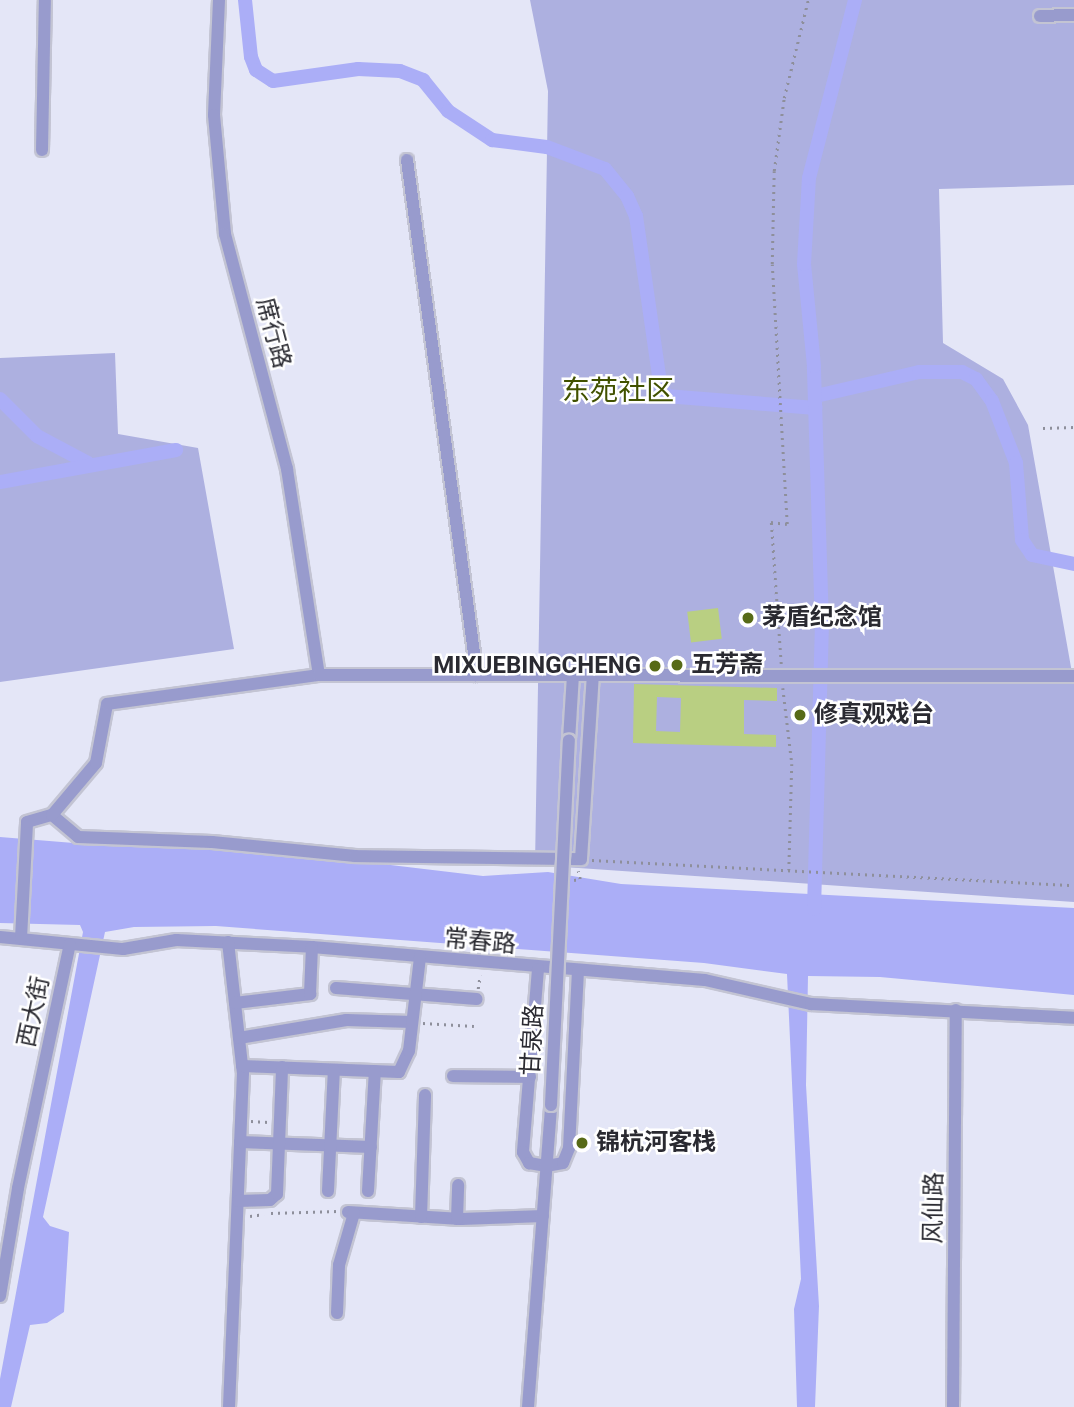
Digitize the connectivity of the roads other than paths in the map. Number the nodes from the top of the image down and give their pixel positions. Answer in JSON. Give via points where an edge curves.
{"nodes":[{"id":1,"x":45,"y":0,"type":"edge"},
{"id":2,"x":219,"y":0,"type":"edge"},
{"id":3,"x":1074,"y":15,"type":"edge"},
{"id":4,"x":1040,"y":16,"type":"dead end"},
{"id":5,"x":42,"y":150,"type":"dead end"},
{"id":6,"x":407,"y":160,"type":"dead end"},
{"id":7,"x":319,"y":675,"type":"junction"},
{"id":8,"x":477,"y":675,"type":"junction"},
{"id":9,"x":573,"y":675,"type":"junction"},
{"id":10,"x":593,"y":675,"type":"junction"},
{"id":11,"x":1074,"y":676,"type":"edge"},
{"id":12,"x":52,"y":815,"type":"junction"},
{"id":13,"x":0,"y":937,"type":"edge"},
{"id":14,"x":21,"y":938,"type":"junction"},
{"id":15,"x":228,"y":942,"type":"junction"},
{"id":16,"x":74,"y":944,"type":"junction"},
{"id":17,"x":312,"y":947,"type":"junction"},
{"id":18,"x":421,"y":957,"type":"junction"},
{"id":19,"x":538,"y":969,"type":"junction"},
{"id":20,"x":578,"y":972,"type":"junction"},
{"id":21,"x":336,"y":988,"type":"dead end"},
{"id":22,"x":416,"y":995,"type":"junction"},
{"id":23,"x":477,"y":999,"type":"road end"},
{"id":24,"x":235,"y":1003,"type":"junction"},
{"id":25,"x":956,"y":1010,"type":"junction"},
{"id":26,"x":1074,"y":1018,"type":"edge"},
{"id":27,"x":412,"y":1022,"type":"junction"},
{"id":28,"x":239,"y":1038,"type":"junction"},
{"id":29,"x":242,"y":1066,"type":"junction"},
{"id":30,"x":282,"y":1067,"type":"junction"},
{"id":31,"x":334,"y":1070,"type":"junction"},
{"id":32,"x":375,"y":1071,"type":"junction"},
{"id":33,"x":453,"y":1076,"type":"dead end"},
{"id":34,"x":530,"y":1077,"type":"junction"},
{"id":35,"x":425,"y":1095,"type":"dead end"},
{"id":36,"x":240,"y":1142,"type":"junction"},
{"id":37,"x":278,"y":1143,"type":"junction"},
{"id":38,"x":330,"y":1145,"type":"junction"},
{"id":39,"x":371,"y":1147,"type":"junction"},
{"id":40,"x":546,"y":1166,"type":"junction"},
{"id":41,"x":458,"y":1185,"type":"dead end"},
{"id":42,"x":328,"y":1191,"type":"dead end"},
{"id":43,"x":368,"y":1191,"type":"dead end"},
{"id":44,"x":237,"y":1201,"type":"junction"},
{"id":45,"x":542,"y":1216,"type":"junction"},
{"id":46,"x":421,"y":1217,"type":"junction"},
{"id":47,"x":457,"y":1219,"type":"junction"},
{"id":48,"x":0,"y":1296,"type":"edge"},
{"id":49,"x":337,"y":1313,"type":"dead end"},
{"id":50,"x":229,"y":1407,"type":"edge"},
{"id":51,"x":528,"y":1407,"type":"edge"},
{"id":52,"x":953,"y":1407,"type":"edge"}],
"edges":[{"from":1,"to":5,"type":"street"},
{"from":2,"to":7,"type":"street","name":"席行路","via":[[214,115],[226,234],[287,470]]},
{"from":3,"to":4,"type":"street"},
{"from":6,"to":8,"type":"street"},
{"from":7,"to":8,"type":"street"},
{"from":7,"to":12,"type":"street","via":[[107,704],[96,763]]},
{"from":8,"to":9,"type":"street"},
{"from":9,"to":10,"type":"street"},
{"from":9,"to":40,"type":"street","name":"甘泉路","bridge":true},
{"from":10,"to":11,"type":"street"},
{"from":10,"to":12,"type":"street","via":[[581,859],[355,856],[212,842],[78,837]]},
{"from":12,"to":14,"type":"street","via":[[27,822]]},
{"from":13,"to":14,"type":"street","name":"常春路"},
{"from":14,"to":16,"type":"street","name":"常春路"},
{"from":15,"to":16,"type":"street","name":"常春路","via":[[176,940],[109,948]]},
{"from":15,"to":17,"type":"street","name":"常春路"},
{"from":15,"to":24,"type":"street"},
{"from":16,"to":48,"type":"street","name":"西大街","via":[[18,1188]]},
{"from":17,"to":18,"type":"street","name":"常春路"},
{"from":17,"to":24,"type":"street","via":[[310,994]]},
{"from":18,"to":19,"type":"street","name":"常春路"},
{"from":18,"to":22,"type":"street"},
{"from":19,"to":20,"type":"street","name":"常春路"},
{"from":19,"to":34,"type":"street"},
{"from":20,"to":25,"type":"street","name":"常春路","via":[[705,980],[811,1004]]},
{"from":20,"to":40,"type":"street","via":[[569,1148],[563,1164]]},
{"from":21,"to":22,"type":"street"},
{"from":22,"to":23,"type":"street"},
{"from":22,"to":27,"type":"street"},
{"from":24,"to":28,"type":"street"},
{"from":25,"to":26,"type":"street","name":"常春路"},
{"from":25,"to":52,"type":"street","name":"风仙路"},
{"from":27,"to":28,"type":"street","via":[[345,1020]]},
{"from":27,"to":32,"type":"street","via":[[405,1066],[399,1072]]},
{"from":28,"to":29,"type":"street"},
{"from":29,"to":30,"type":"street"},
{"from":29,"to":36,"type":"street"},
{"from":30,"to":31,"type":"street"},
{"from":30,"to":37,"type":"street"},
{"from":31,"to":32,"type":"street"},
{"from":31,"to":38,"type":"street"},
{"from":32,"to":39,"type":"street"},
{"from":33,"to":34,"type":"street"},
{"from":34,"to":40,"type":"street","via":[[523,1152],[529,1164]]},
{"from":35,"to":46,"type":"street"},
{"from":36,"to":37,"type":"street"},
{"from":36,"to":44,"type":"street"},
{"from":37,"to":38,"type":"street"},
{"from":37,"to":44,"type":"street","via":[[277,1194],[270,1200]]},
{"from":38,"to":39,"type":"street"},
{"from":38,"to":42,"type":"street"},
{"from":39,"to":43,"type":"street"},
{"from":40,"to":45,"type":"street","name":"甘泉路"},
{"from":41,"to":47,"type":"street"},
{"from":44,"to":50,"type":"street"},
{"from":45,"to":47,"type":"street"},
{"from":45,"to":51,"type":"street","name":"甘泉路"},
{"from":46,"to":47,"type":"street"},
{"from":46,"to":49,"type":"street","via":[[351,1212],[339,1265]]}]}
